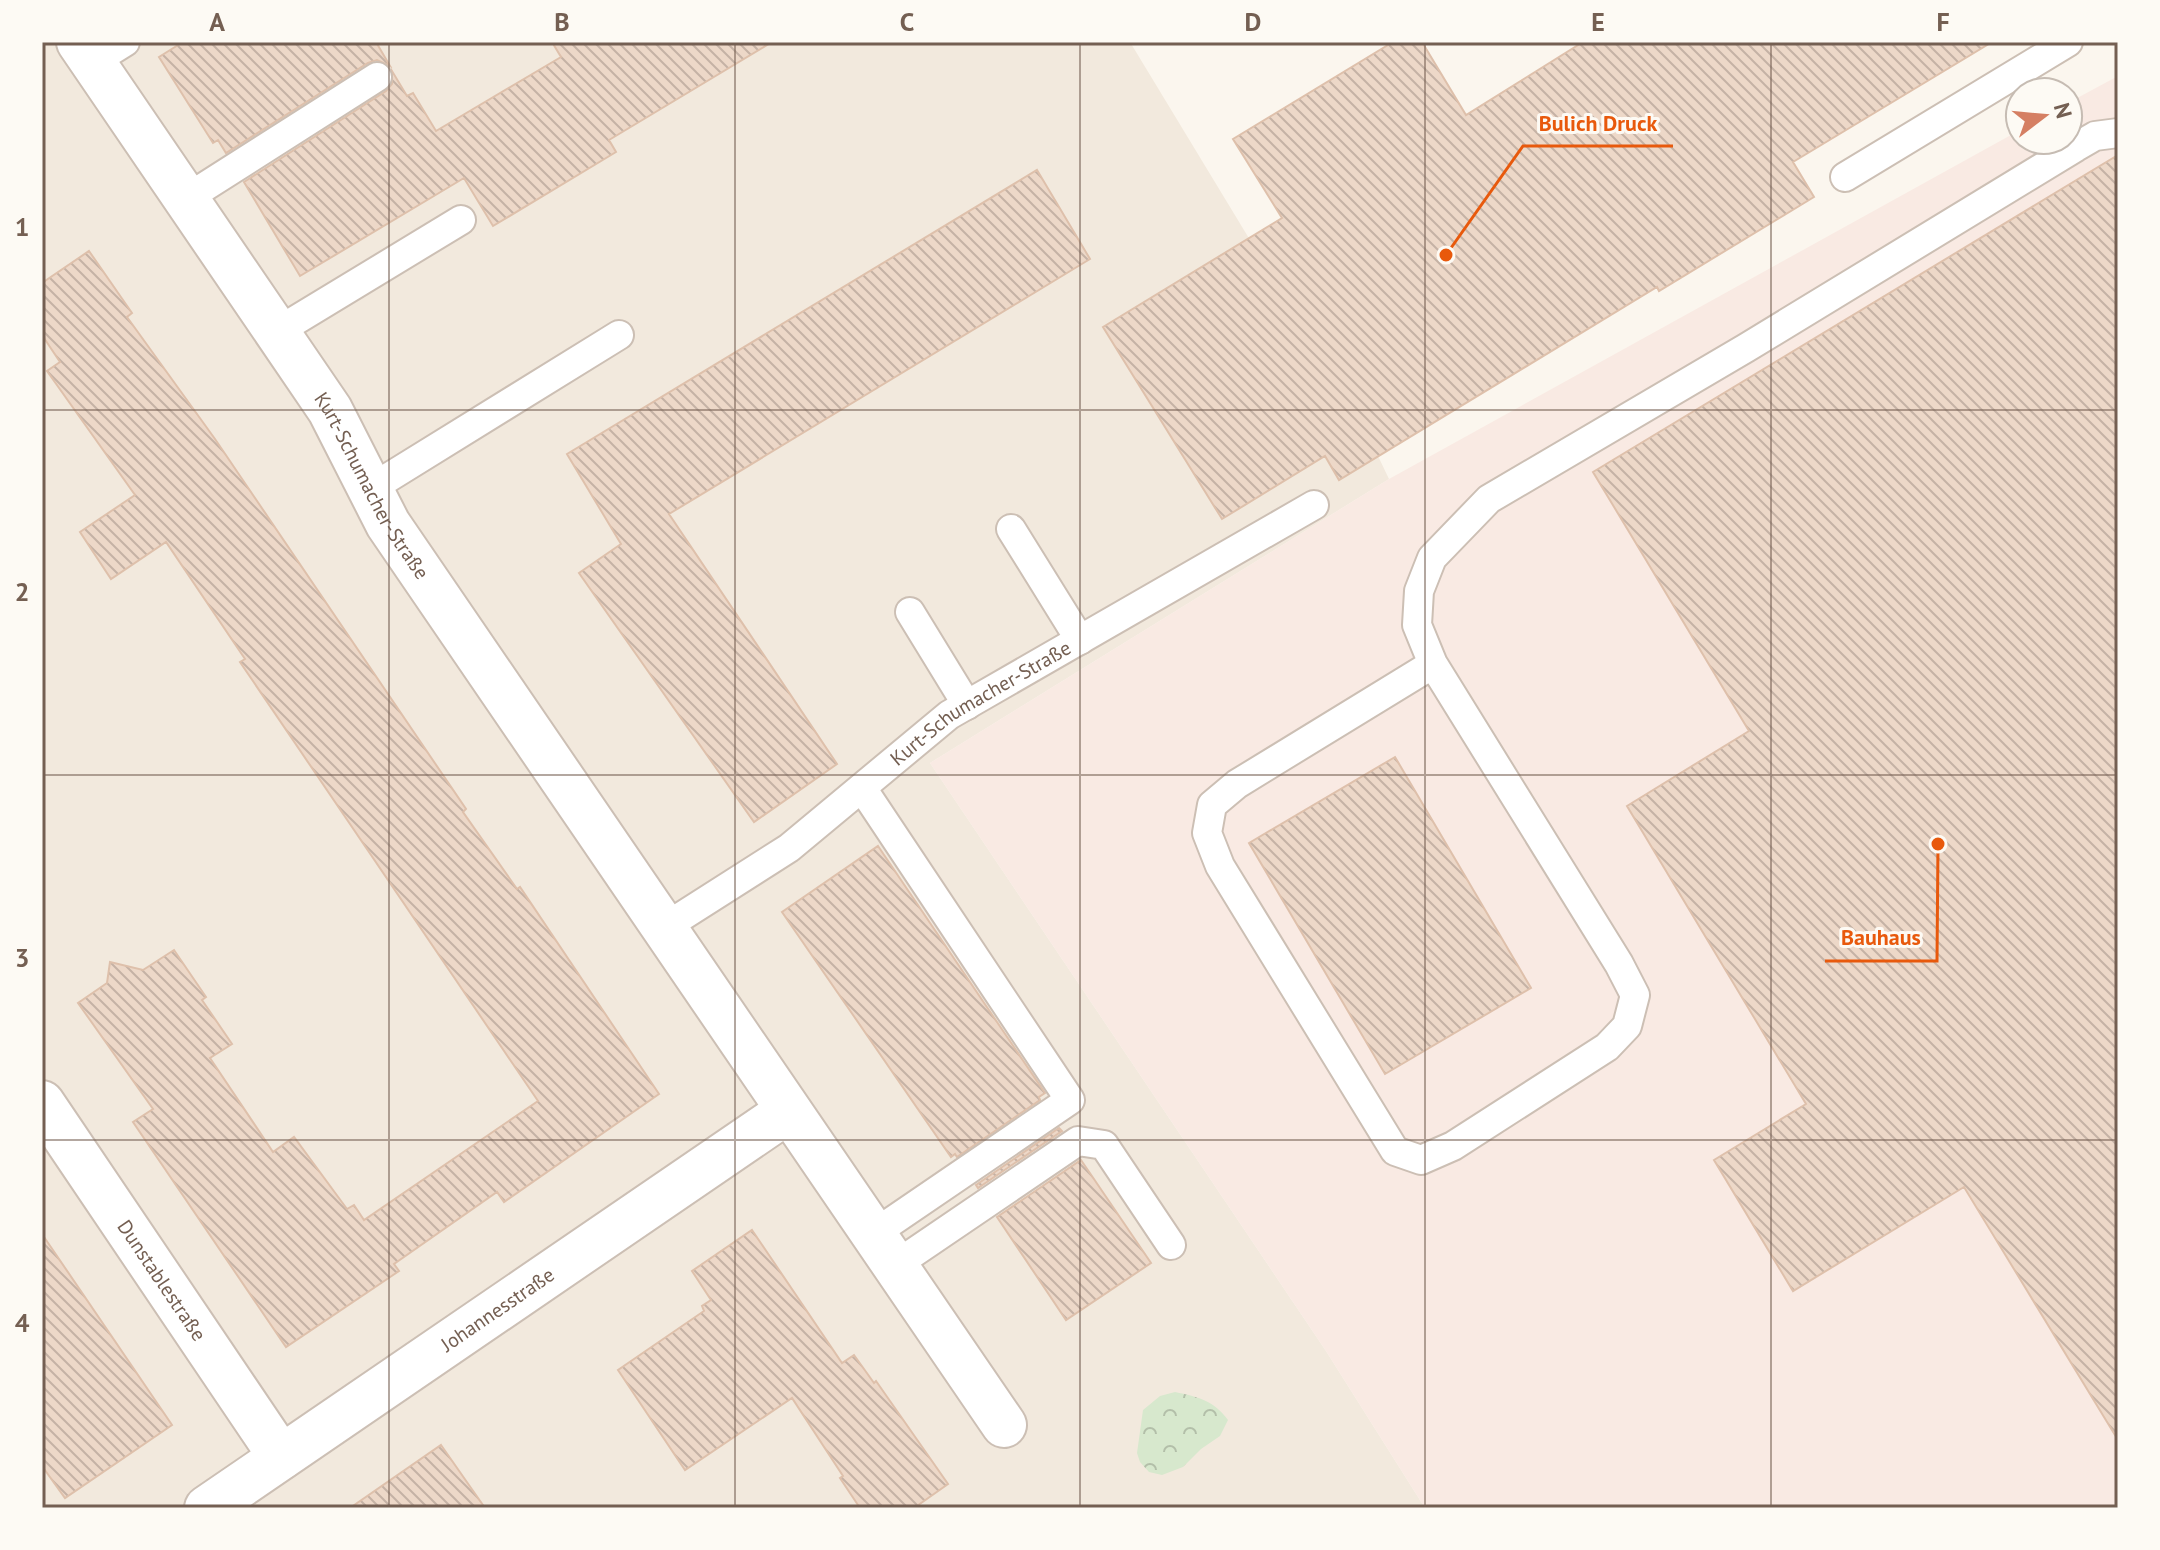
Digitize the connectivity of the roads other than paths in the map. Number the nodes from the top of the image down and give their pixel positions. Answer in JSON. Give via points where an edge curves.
{"nodes":[{"id":1,"x":2068,"y":42,"type":"edge"},
{"id":2,"x":99,"y":49,"type":"edge"},
{"id":3,"x":377,"y":77,"type":"dead end"},
{"id":4,"x":2118,"y":133,"type":"edge"},
{"id":5,"x":1845,"y":177,"type":"dead end"},
{"id":6,"x":187,"y":198,"type":"junction"},
{"id":7,"x":461,"y":220,"type":"dead end"},
{"id":8,"x":278,"y":331,"type":"junction"},
{"id":9,"x":619,"y":335,"type":"dead end"},
{"id":10,"x":370,"y":489,"type":"junction"},
{"id":11,"x":1314,"y":505,"type":"dead end"},
{"id":12,"x":1011,"y":529,"type":"dead end"},
{"id":13,"x":910,"y":612,"type":"dead end"},
{"id":14,"x":1080,"y":640,"type":"junction"},
{"id":15,"x":1433,"y":664,"type":"junction"},
{"id":16,"x":967,"y":705,"type":"junction"},
{"id":17,"x":862,"y":788,"type":"junction"},
{"id":18,"x":665,"y":927,"type":"junction"},
{"id":19,"x":42,"y":1103,"type":"edge"},
{"id":20,"x":788,"y":1111,"type":"junction"},
{"id":21,"x":1171,"y":1245,"type":"dead end"},
{"id":22,"x":883,"y":1250,"type":"junction"},
{"id":23,"x":1004,"y":1425,"type":"dead end"},
{"id":24,"x":281,"y":1457,"type":"junction"},
{"id":25,"x":207,"y":1508,"type":"edge"}],
"edges":[{"from":1,"to":5,"type":"lane"},
{"from":2,"to":6,"type":"street","name":"Kurt-Schumacher-Straße"},
{"from":3,"to":6,"type":"lane"},
{"from":4,"to":15,"type":"lane","via":[[2095,136],[1489,499],[1432,558],[1419,591],[1417,625]]},
{"from":6,"to":8,"type":"street","name":"Kurt-Schumacher-Straße"},
{"from":7,"to":8,"type":"lane"},
{"from":8,"to":10,"type":"street","name":"Kurt-Schumacher-Straße","via":[[330,410]]},
{"from":9,"to":10,"type":"lane"},
{"from":10,"to":18,"type":"street","name":"Kurt-Schumacher-Straße","via":[[396,537]]},
{"from":11,"to":14,"type":"lane","name":"Kurt-Schumacher-Straße"},
{"from":12,"to":14,"type":"lane"},
{"from":13,"to":16,"type":"lane"},
{"from":14,"to":16,"type":"lane","name":"Kurt-Schumacher-Straße"},
{"from":15,"to":15,"type":"lane","via":[[1635,995],[1627,1026],[1607,1047],[1453,1146],[1421,1160],[1395,1151],[1220,866],[1207,833],[1212,805],[1237,784]]},
{"from":16,"to":17,"type":"lane","name":"Kurt-Schumacher-Straße"},
{"from":17,"to":18,"type":"lane","name":"Kurt-Schumacher-Straße","via":[[789,848]]},
{"from":17,"to":22,"type":"lane","via":[[1070,1100]]},
{"from":18,"to":20,"type":"street","name":"Kurt-Schumacher-Straße"},
{"from":19,"to":24,"type":"street","name":"Dunstablestraße"},
{"from":20,"to":22,"type":"street","name":"Kurt-Schumacher-Straße"},
{"from":20,"to":24,"type":"street","name":"Johannesstraße"},
{"from":21,"to":22,"type":"lane","via":[[1104,1145],[1078,1141]]},
{"from":22,"to":23,"type":"street","name":"Kurt-Schumacher-Straße"},
{"from":24,"to":25,"type":"street","name":"Johannesstraße"}]}
